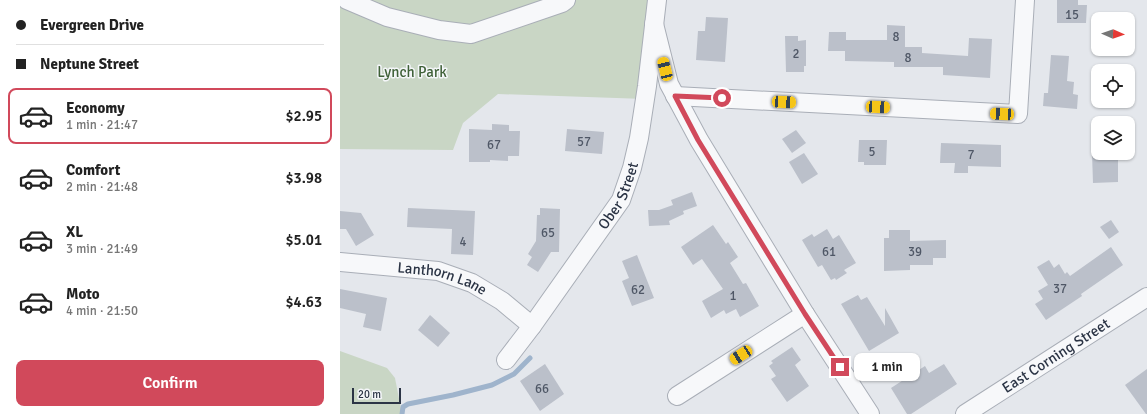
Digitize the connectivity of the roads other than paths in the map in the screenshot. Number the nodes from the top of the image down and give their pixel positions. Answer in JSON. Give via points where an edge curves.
{"nodes":[{"id":1,"x":347,"y":0,"type":"edge"},
{"id":2,"x":566,"y":0,"type":"edge"},
{"id":3,"x":657,"y":0,"type":"edge"},
{"id":4,"x":1025,"y":0,"type":"edge"},
{"id":5,"x":654,"y":24,"type":"junction"},
{"id":6,"x":675,"y":96,"type":"junction"},
{"id":7,"x":340,"y":262,"type":"edge"},
{"id":8,"x":1147,"y":297,"type":"edge"},
{"id":9,"x":805,"y":314,"type":"junction"},
{"id":10,"x":532,"y":326,"type":"junction"},
{"id":11,"x":506,"y":360,"type":"dead end"},
{"id":12,"x":677,"y":396,"type":"dead end"},
{"id":13,"x":870,"y":414,"type":"edge"},
{"id":14,"x":965,"y":414,"type":"edge"}],
"edges":[{"from":1,"to":2,"type":"street","via":[[387,17],[439,30],[471,34]]},
{"from":3,"to":5,"type":"street","name":"Ober Street"},
{"from":4,"to":6,"type":"street","via":[[1018,114]]},
{"from":5,"to":6,"type":"street","via":[[669,84]]},
{"from":5,"to":10,"type":"street","name":"Ober Street","via":[[639,138],[621,200]]},
{"from":6,"to":9,"type":"street","via":[[698,140]]},
{"from":7,"to":10,"type":"street","name":"Lanthorn Lane","via":[[438,271],[472,283],[502,300]]},
{"from":8,"to":14,"type":"street","name":"East Corning Street"},
{"from":9,"to":12,"type":"street"},
{"from":9,"to":13,"type":"street"},
{"from":10,"to":11,"type":"street","name":"Ober Street"}]}
